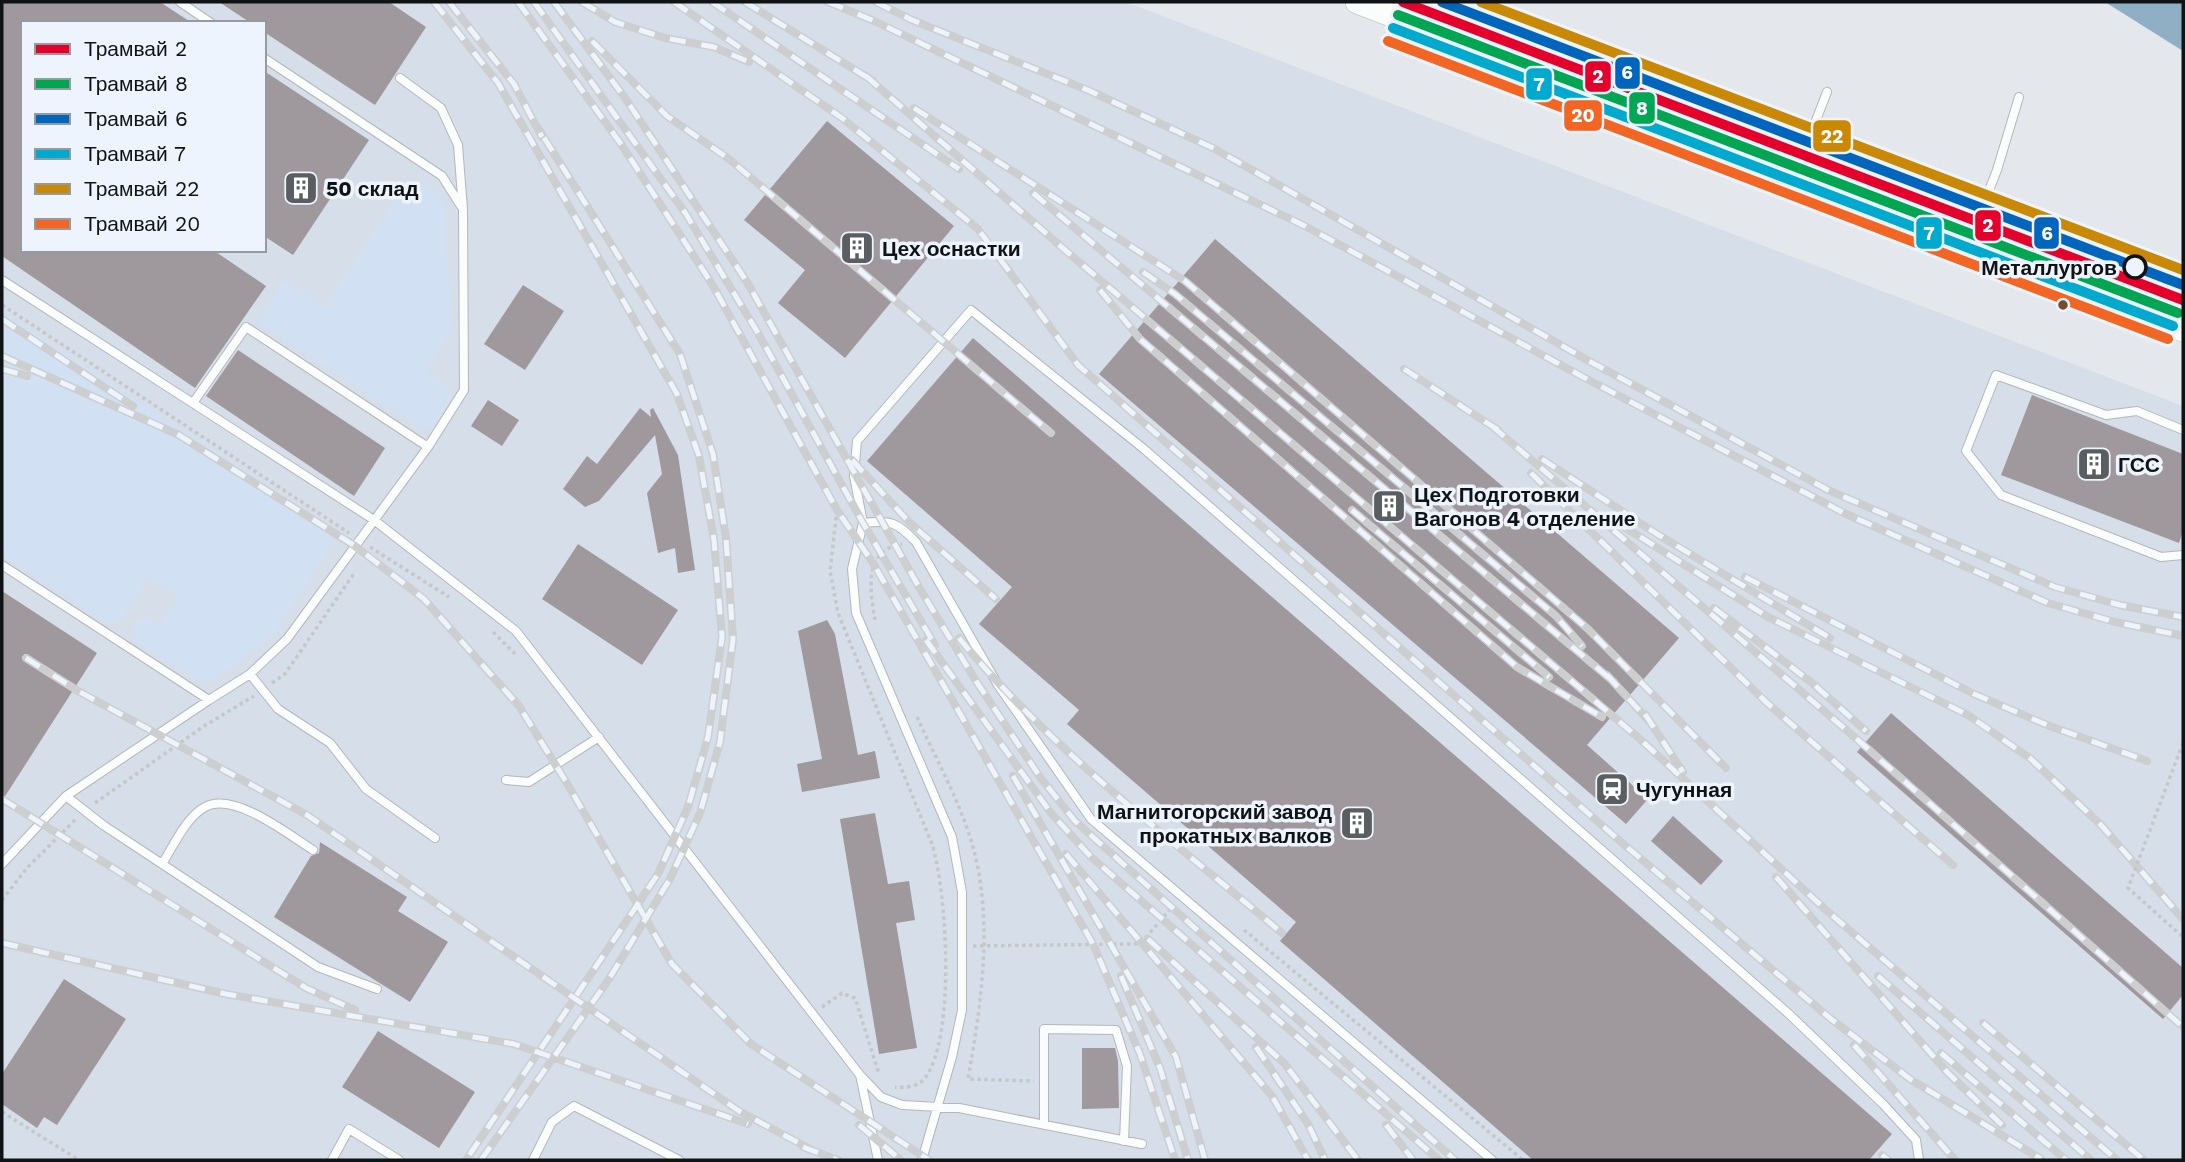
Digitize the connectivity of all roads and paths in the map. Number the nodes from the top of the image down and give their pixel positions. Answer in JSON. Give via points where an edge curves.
{"nodes":[{"id":1,"x":180,"y":2,"type":"edge"},
{"id":2,"x":1357,"y":2,"type":"edge"},
{"id":3,"x":1433,"y":2,"type":"edge"},
{"id":4,"x":209,"y":21,"type":"edge"},
{"id":5,"x":1423,"y":27,"type":"junction"},
{"id":6,"x":266,"y":59,"type":"edge"},
{"id":7,"x":400,"y":78,"type":"dead end"},
{"id":8,"x":1827,"y":92,"type":"dead end"},
{"id":9,"x":2019,"y":97,"type":"dead end"},
{"id":10,"x":1797,"y":170,"type":"junction"},
{"id":11,"x":463,"y":209,"type":"junction"},
{"id":12,"x":1968,"y":242,"type":"junction"},
{"id":13,"x":2,"y":280,"type":"edge"},
{"id":14,"x":2,"y":305,"type":"edge"},
{"id":15,"x":2183,"y":330,"type":"edge"},
{"id":16,"x":193,"y":402,"type":"junction"},
{"id":17,"x":2183,"y":430,"type":"edge"},
{"id":18,"x":428,"y":447,"type":"junction"},
{"id":19,"x":837,"y":510,"type":"dead end"},
{"id":20,"x":374,"y":520,"type":"junction"},
{"id":21,"x":863,"y":523,"type":"junction"},
{"id":22,"x":360,"y":541,"type":"junction"},
{"id":23,"x":916,"y":542,"type":"junction"},
{"id":24,"x":376,"y":550,"type":"junction"},
{"id":25,"x":366,"y":555,"type":"dead end"},
{"id":26,"x":2183,"y":555,"type":"edge"},
{"id":27,"x":361,"y":563,"type":"dead end"},
{"id":28,"x":2,"y":565,"type":"edge"},
{"id":29,"x":453,"y":600,"type":"dead end"},
{"id":30,"x":875,"y":624,"type":"dead end"},
{"id":31,"x":490,"y":629,"type":"dead end"},
{"id":32,"x":519,"y":657,"type":"dead end"},
{"id":33,"x":250,"y":674,"type":"junction"},
{"id":34,"x":261,"y":692,"type":"junction"},
{"id":35,"x":209,"y":700,"type":"junction"},
{"id":36,"x":914,"y":710,"type":"dead end"},
{"id":37,"x":599,"y":737,"type":"junction"},
{"id":38,"x":2183,"y":743,"type":"edge"},
{"id":39,"x":506,"y":780,"type":"dead end"},
{"id":40,"x":66,"y":796,"type":"junction"},
{"id":41,"x":85,"y":810,"type":"junction"},
{"id":42,"x":435,"y":838,"type":"dead end"},
{"id":43,"x":313,"y":850,"type":"dead end"},
{"id":44,"x":2,"y":864,"type":"edge"},
{"id":45,"x":162,"y":864,"type":"junction"},
{"id":46,"x":1182,"y":894,"type":"junction"},
{"id":47,"x":2,"y":900,"type":"edge"},
{"id":48,"x":1242,"y":928,"type":"dead end"},
{"id":49,"x":2183,"y":937,"type":"edge"},
{"id":50,"x":946,"y":946,"type":"junction"},
{"id":51,"x":964,"y":946,"type":"junction"},
{"id":52,"x":983,"y":946,"type":"junction"},
{"id":53,"x":377,"y":989,"type":"dead end"},
{"id":54,"x":813,"y":1014,"type":"junction"},
{"id":55,"x":860,"y":1075,"type":"junction"},
{"id":56,"x":881,"y":1080,"type":"dead end"},
{"id":57,"x":1045,"y":1082,"type":"junction"},
{"id":58,"x":886,"y":1084,"type":"dead end"},
{"id":59,"x":939,"y":1106,"type":"junction"},
{"id":60,"x":2,"y":1112,"type":"edge"},
{"id":61,"x":1044,"y":1125,"type":"junction"},
{"id":62,"x":1124,"y":1141,"type":"junction"},
{"id":63,"x":1142,"y":1144,"type":"dead end"},
{"id":64,"x":79,"y":1160,"type":"edge"},
{"id":65,"x":332,"y":1160,"type":"edge"},
{"id":66,"x":399,"y":1160,"type":"edge"},
{"id":67,"x":533,"y":1160,"type":"edge"},
{"id":68,"x":679,"y":1160,"type":"edge"},
{"id":69,"x":878,"y":1160,"type":"edge"},
{"id":70,"x":922,"y":1160,"type":"edge"},
{"id":71,"x":1492,"y":1160,"type":"edge"},
{"id":72,"x":1523,"y":1160,"type":"edge"},
{"id":73,"x":1919,"y":1160,"type":"edge"}],
"edges":[{"from":1,"to":4,"type":"lane"},
{"from":2,"to":5,"type":"main road"},
{"from":3,"to":5,"type":"lane"},
{"from":5,"to":10,"type":"main road"},
{"from":6,"to":11,"type":"lane","via":[[442,176]]},
{"from":7,"to":11,"type":"lane","via":[[440,108],[457,145]]},
{"from":8,"to":10,"type":"lane"},
{"from":9,"to":12,"type":"lane"},
{"from":10,"to":12,"type":"main road"},
{"from":11,"to":18,"type":"lane","via":[[464,390]]},
{"from":12,"to":15,"type":"main road"},
{"from":13,"to":16,"type":"lane"},
{"from":14,"to":22,"type":"path"},
{"from":16,"to":18,"type":"lane","via":[[246,327]]},
{"from":16,"to":20,"type":"lane"},
{"from":17,"to":26,"type":"lane","via":[[2137,411],[2106,415],[1996,375],[1966,451],[2001,495],[2161,557]]},
{"from":18,"to":20,"type":"lane"},
{"from":19,"to":50,"type":"path","via":[[830,571],[838,613],[932,844]]},
{"from":20,"to":22,"type":"lane"},
{"from":20,"to":37,"type":"lane","via":[[516,631]]},
{"from":21,"to":23,"type":"lane","via":[[900,524]]},
{"from":21,"to":51,"type":"lane","via":[[852,569],[856,613],[952,837]]},
{"from":21,"to":73,"type":"lane","via":[[854,476],[857,441],[971,310],[1144,449],[1789,1014],[1908,1131],[1916,1140]]},
{"from":22,"to":24,"type":"path"},
{"from":22,"to":33,"type":"lane","via":[[287,639]]},
{"from":23,"to":30,"type":"path","via":[[895,545],[873,562],[870,595]]},
{"from":23,"to":46,"type":"lane","via":[[998,685],[1091,819]]},
{"from":24,"to":25,"type":"path"},
{"from":24,"to":29,"type":"path"},
{"from":27,"to":34,"type":"path","via":[[285,674]]},
{"from":28,"to":35,"type":"lane"},
{"from":31,"to":32,"type":"path"},
{"from":33,"to":34,"type":"lane"},
{"from":33,"to":35,"type":"lane"},
{"from":34,"to":41,"type":"path","via":[[204,726]]},
{"from":34,"to":42,"type":"lane","via":[[278,709],[330,743],[366,789]]},
{"from":35,"to":40,"type":"lane"},
{"from":36,"to":52,"type":"path","via":[[968,832],[980,893]]},
{"from":37,"to":39,"type":"lane","via":[[529,782]]},
{"from":37,"to":54,"type":"lane"},
{"from":38,"to":49,"type":"path","bridge":true,"via":[[2128,888]]},
{"from":40,"to":41,"type":"lane"},
{"from":40,"to":44,"type":"lane"},
{"from":41,"to":45,"type":"lane"},
{"from":41,"to":47,"type":"path"},
{"from":43,"to":45,"type":"lane","via":[[254,813],[226,804],[205,807]]},
{"from":45,"to":53,"type":"lane","via":[[318,967]]},
{"from":46,"to":52,"type":"path","via":[[1140,943]]},
{"from":46,"to":71,"type":"lane"},
{"from":48,"to":72,"type":"path"},
{"from":50,"to":51,"type":"path"},
{"from":50,"to":58,"type":"path","via":[[940,1023],[925,1077],[904,1088]]},
{"from":51,"to":52,"type":"path"},
{"from":51,"to":59,"type":"lane","via":[[961,1010]]},
{"from":52,"to":57,"type":"path","via":[[980,1013],[968,1079]]},
{"from":54,"to":55,"type":"lane"},
{"from":54,"to":56,"type":"path","via":[[842,993],[855,998]]},
{"from":55,"to":59,"type":"lane","via":[[881,1097],[902,1105]]},
{"from":55,"to":69,"type":"lane"},
{"from":57,"to":61,"type":"lane"},
{"from":57,"to":62,"type":"lane","via":[[1044,1029],[1116,1030],[1127,1066]]},
{"from":59,"to":61,"type":"lane"},
{"from":59,"to":70,"type":"lane"},
{"from":60,"to":64,"type":"path"},
{"from":61,"to":62,"type":"lane"},
{"from":62,"to":63,"type":"lane"},
{"from":65,"to":66,"type":"lane","via":[[349,1129]]},
{"from":67,"to":68,"type":"lane","via":[[552,1122],[574,1106]]}]}
